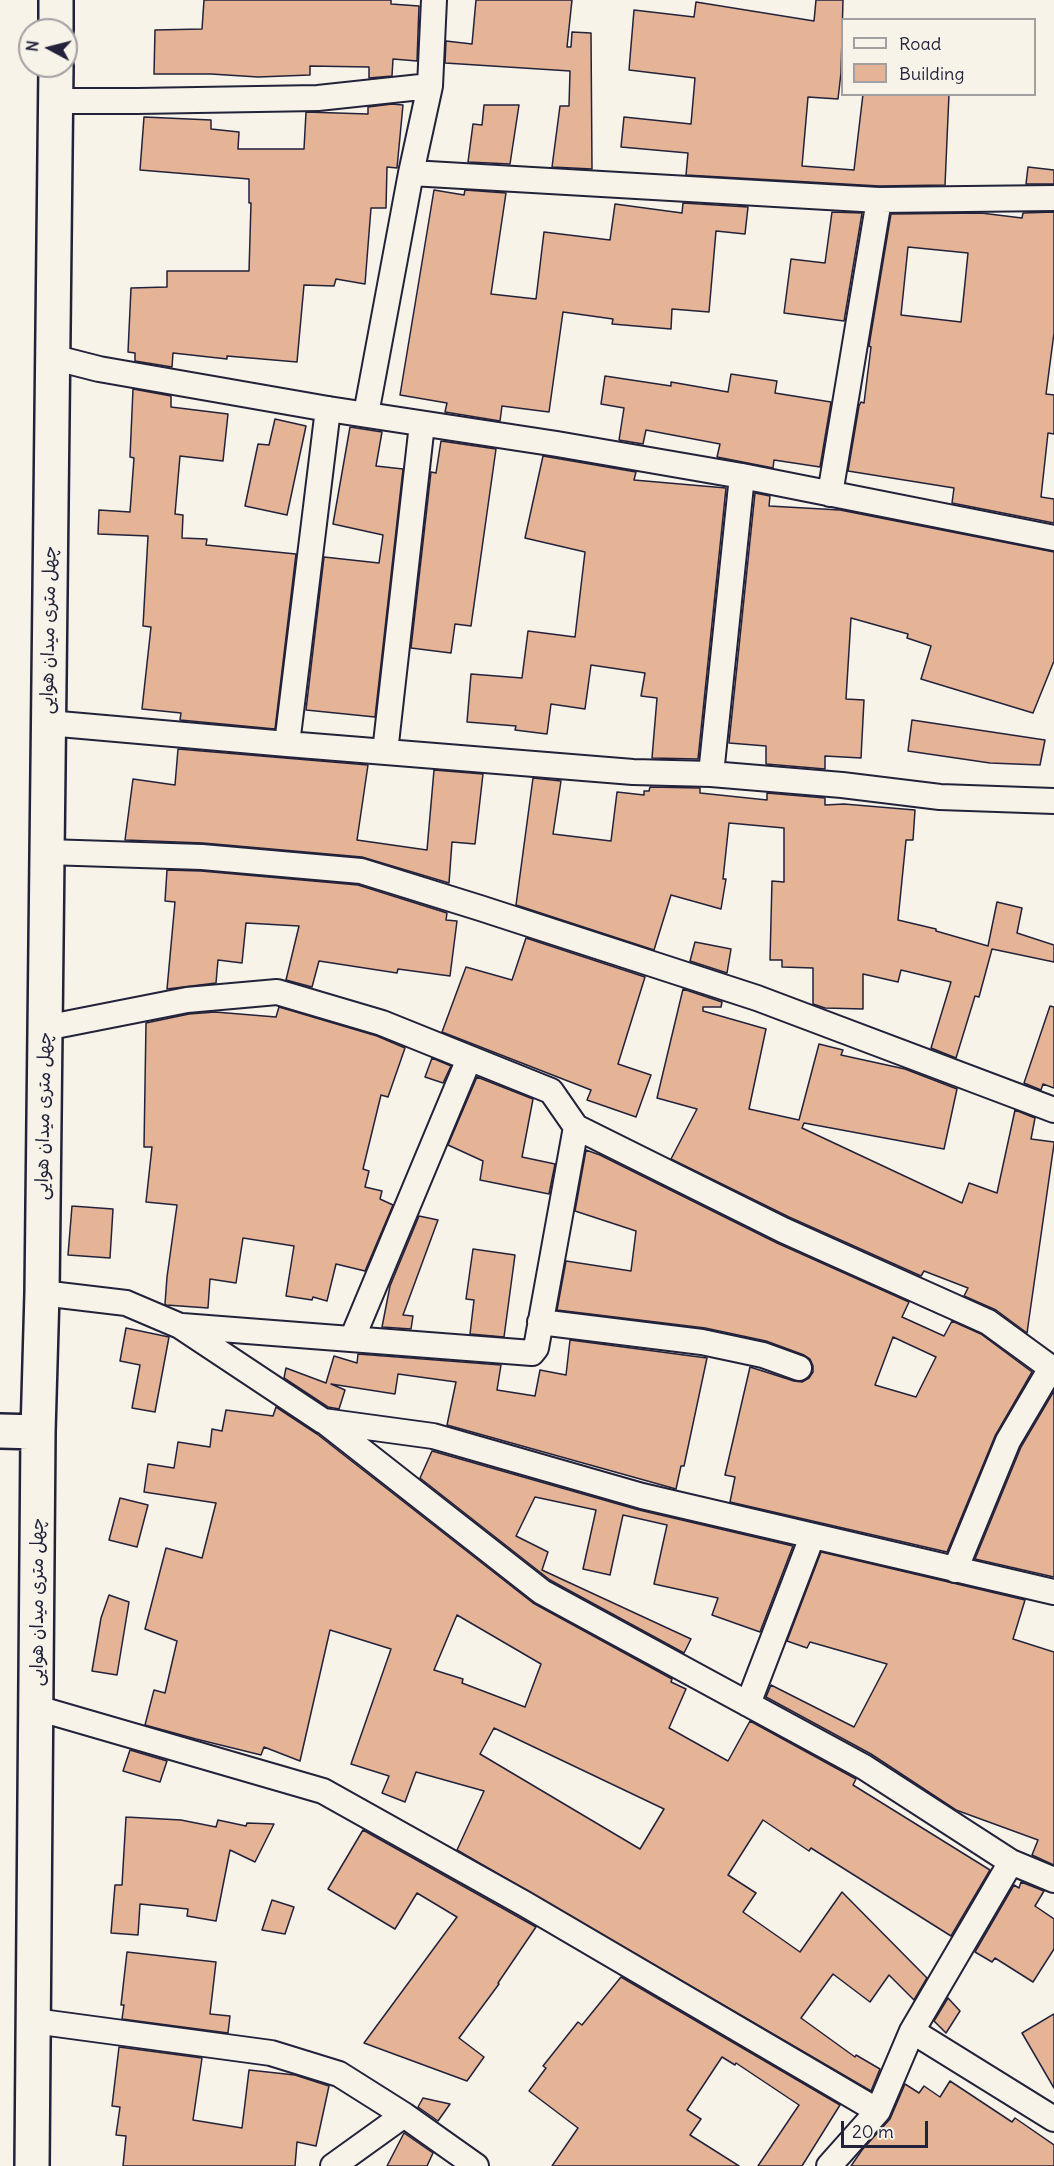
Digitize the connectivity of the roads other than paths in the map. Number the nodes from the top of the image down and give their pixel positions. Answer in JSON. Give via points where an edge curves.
{"nodes":[{"id":1,"x":56,"y":0,"type":"edge"},
{"id":2,"x":434,"y":0,"type":"edge"},
{"id":3,"x":56,"y":18,"type":"edge"},
{"id":4,"x":56,"y":78,"type":"edge"},
{"id":5,"x":430,"y":86,"type":"junction"},
{"id":6,"x":55,"y":101,"type":"junction"},
{"id":7,"x":411,"y":173,"type":"junction"},
{"id":8,"x":1054,"y":198,"type":"edge"},
{"id":9,"x":879,"y":200,"type":"junction"},
{"id":10,"x":52,"y":357,"type":"junction"},
{"id":11,"x":328,"y":409,"type":"junction"},
{"id":12,"x":366,"y":414,"type":"junction"},
{"id":13,"x":422,"y":424,"type":"junction"},
{"id":14,"x":742,"y":476,"type":"junction"},
{"id":15,"x":830,"y":494,"type":"junction"},
{"id":16,"x":1054,"y":538,"type":"edge"},
{"id":17,"x":48,"y":723,"type":"junction"},
{"id":18,"x":287,"y":744,"type":"junction"},
{"id":19,"x":385,"y":752,"type":"junction"},
{"id":20,"x":711,"y":774,"type":"junction"},
{"id":21,"x":1054,"y":801,"type":"edge"},
{"id":22,"x":46,"y":852,"type":"junction"},
{"id":23,"x":45,"y":1028,"type":"junction"},
{"id":24,"x":469,"y":1059,"type":"junction"},
{"id":25,"x":1054,"y":1110,"type":"edge"},
{"id":26,"x":576,"y":1126,"type":"junction"},
{"id":27,"x":42,"y":1293,"type":"junction"},
{"id":28,"x":540,"y":1322,"type":"junction"},
{"id":29,"x":180,"y":1326,"type":"junction"},
{"id":30,"x":352,"y":1339,"type":"junction"},
{"id":31,"x":799,"y":1368,"type":"dead end"},
{"id":32,"x":1052,"y":1369,"type":"edge"},
{"id":33,"x":323,"y":1421,"type":"junction"},
{"id":34,"x":0,"y":1431,"type":"edge"},
{"id":35,"x":38,"y":1432,"type":"junction"},
{"id":36,"x":812,"y":1537,"type":"junction"},
{"id":37,"x":955,"y":1570,"type":"junction"},
{"id":38,"x":1054,"y":1592,"type":"edge"},
{"id":39,"x":748,"y":1704,"type":"junction"},
{"id":40,"x":37,"y":1708,"type":"junction"},
{"id":41,"x":1011,"y":1862,"type":"junction"},
{"id":42,"x":1054,"y":1880,"type":"edge"},
{"id":43,"x":34,"y":2021,"type":"junction"},
{"id":44,"x":912,"y":2031,"type":"junction"},
{"id":45,"x":878,"y":2111,"type":"junction"},
{"id":46,"x":404,"y":2115,"type":"junction"},
{"id":47,"x":1054,"y":2119,"type":"edge"},
{"id":48,"x":32,"y":2166,"type":"edge"},
{"id":49,"x":333,"y":2166,"type":"edge"},
{"id":50,"x":476,"y":2166,"type":"edge"},
{"id":51,"x":829,"y":2166,"type":"edge"}],
"edges":[{"from":1,"to":3,"type":"main road"},
{"from":2,"to":5,"type":"street"},
{"from":4,"to":6,"type":"main road","name":"چهل متری میدان هوایی"},
{"from":5,"to":6,"type":"street","via":[[318,98]]},
{"from":5,"to":7,"type":"street"},
{"from":6,"to":10,"type":"main road","name":"چهل متری میدان هوایی"},
{"from":7,"to":9,"type":"street"},
{"from":7,"to":12,"type":"street"},
{"from":8,"to":9,"type":"street"},
{"from":9,"to":15,"type":"street"},
{"from":10,"to":11,"type":"street","via":[[99,369]]},
{"from":10,"to":17,"type":"main road","name":"چهل متری میدان هوایی"},
{"from":11,"to":12,"type":"street"},
{"from":11,"to":18,"type":"street"},
{"from":12,"to":13,"type":"street"},
{"from":13,"to":14,"type":"street"},
{"from":13,"to":19,"type":"street"},
{"from":14,"to":15,"type":"street"},
{"from":14,"to":20,"type":"street"},
{"from":15,"to":16,"type":"street"},
{"from":17,"to":18,"type":"street"},
{"from":17,"to":22,"type":"main road","name":"چهل متری میدان هوایی"},
{"from":18,"to":19,"type":"street"},
{"from":19,"to":20,"type":"street","via":[[633,772]]},
{"from":20,"to":21,"type":"street","via":[[940,797]]},
{"from":22,"to":23,"type":"main road","name":"چهل متری میدان هوایی"},
{"from":22,"to":25,"type":"street","via":[[202,857],[361,871],[757,998]]},
{"from":23,"to":24,"type":"street","via":[[187,1000],[277,992],[382,1023]]},
{"from":23,"to":27,"type":"main road","name":"چهل متری میدان هوایی"},
{"from":24,"to":26,"type":"street","via":[[551,1091]]},
{"from":24,"to":30,"type":"street"},
{"from":26,"to":28,"type":"street"},
{"from":26,"to":32,"type":"street","via":[[783,1230],[988,1322]]},
{"from":27,"to":29,"type":"street","via":[[126,1303]]},
{"from":27,"to":35,"type":"main road","name":"چهل متری میدان هوایی"},
{"from":28,"to":30,"type":"street","via":[[532,1353]]},
{"from":28,"to":31,"type":"street","via":[[702,1342],[763,1354]]},
{"from":29,"to":30,"type":"street"},
{"from":29,"to":33,"type":"street"},
{"from":32,"to":37,"type":"street","via":[[1008,1441]]},
{"from":33,"to":36,"type":"street","via":[[433,1436],[642,1496]]},
{"from":33,"to":39,"type":"street","via":[[542,1592]]},
{"from":34,"to":35,"type":"main road"},
{"from":35,"to":40,"type":"main road","name":"چهل متری میدان هوایی"},
{"from":36,"to":37,"type":"street"},
{"from":36,"to":39,"type":"street"},
{"from":37,"to":38,"type":"street"},
{"from":39,"to":41,"type":"street","via":[[864,1767]]},
{"from":40,"to":43,"type":"main road","name":"چهل متری میدان هوایی"},
{"from":40,"to":45,"type":"street","via":[[323,1791],[525,1904]]},
{"from":41,"to":42,"type":"street"},
{"from":41,"to":44,"type":"street"},
{"from":43,"to":46,"type":"street","via":[[271,2053],[339,2074]]},
{"from":43,"to":48,"type":"main road","name":"چهل متری میدان هوایی"},
{"from":44,"to":45,"type":"street"},
{"from":44,"to":47,"type":"street"},
{"from":45,"to":51,"type":"street"},
{"from":46,"to":49,"type":"street"},
{"from":46,"to":50,"type":"street"}]}
